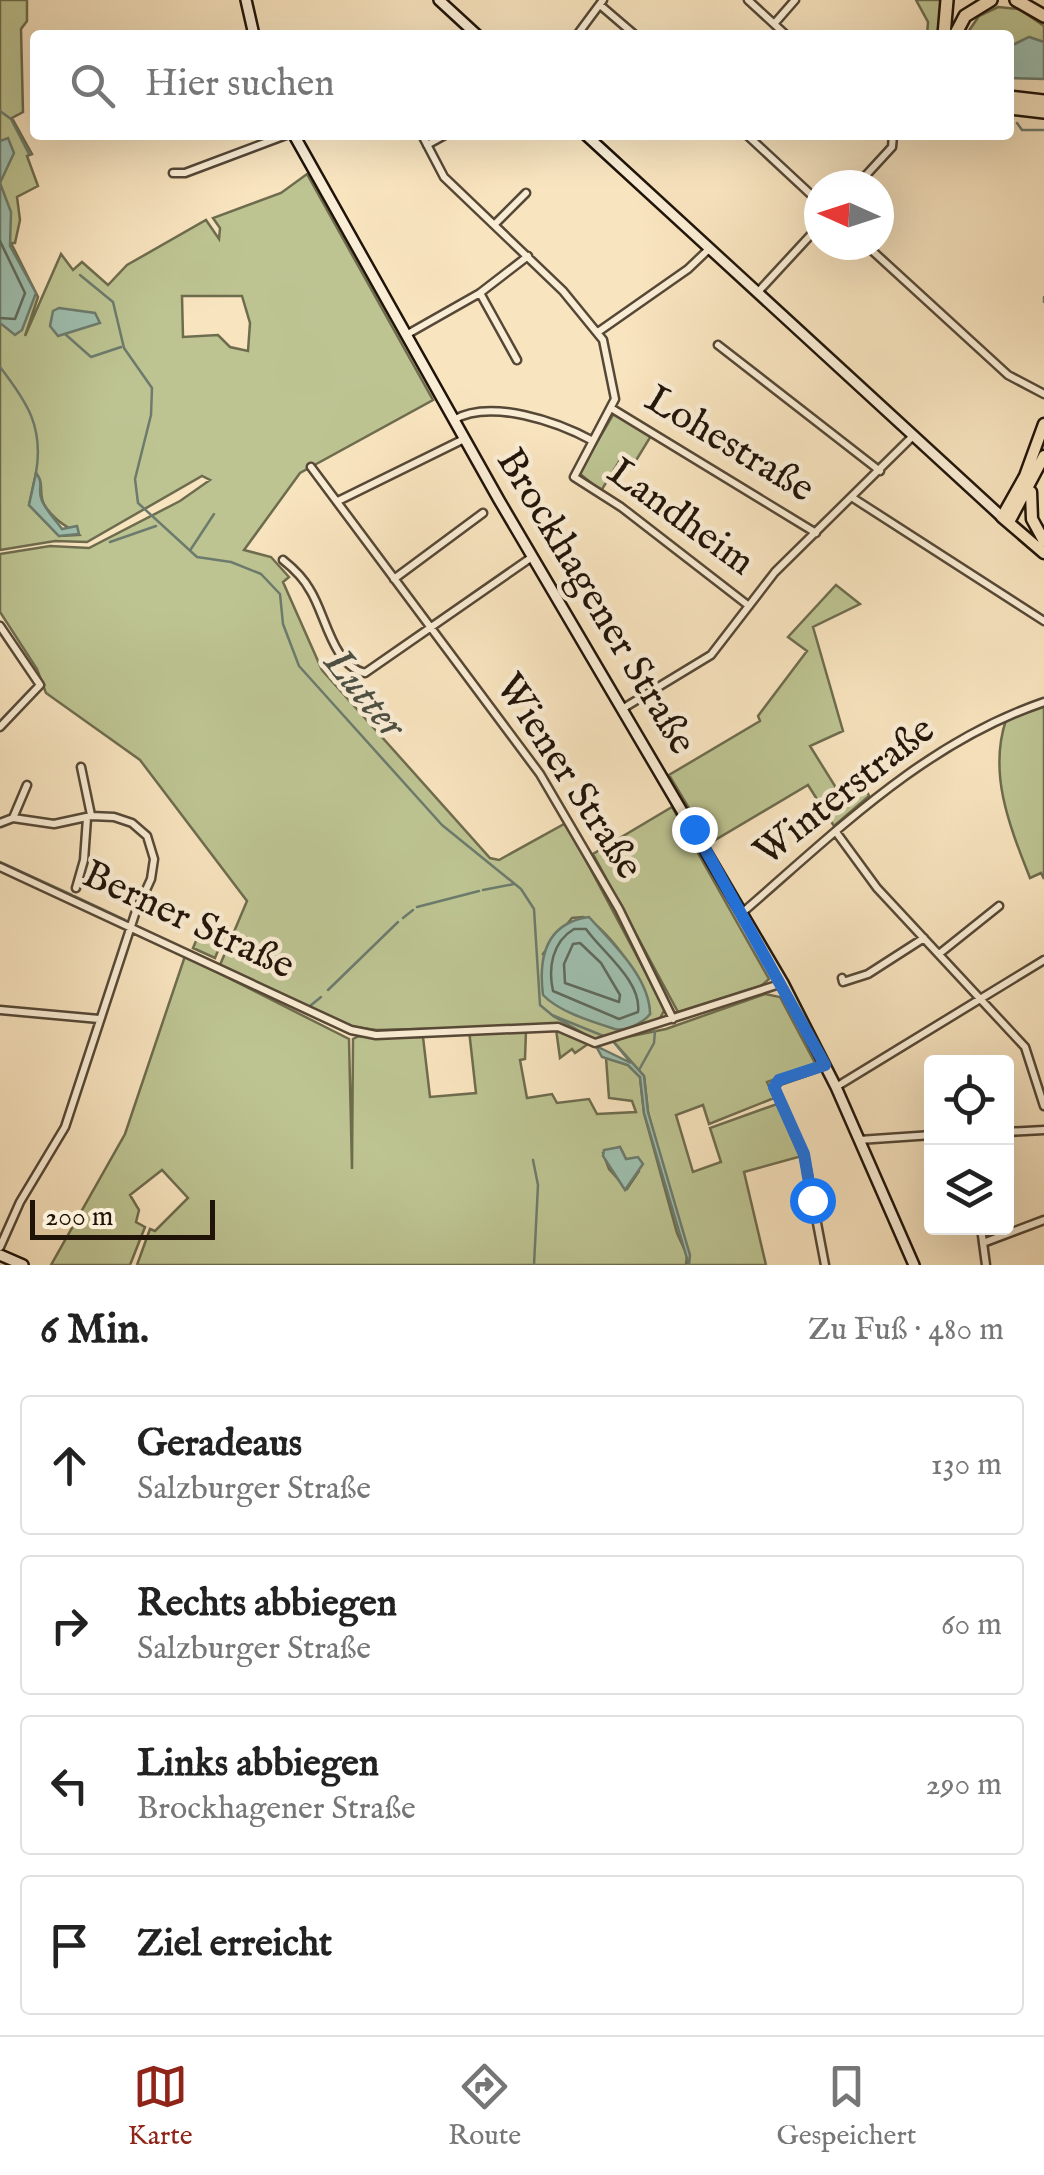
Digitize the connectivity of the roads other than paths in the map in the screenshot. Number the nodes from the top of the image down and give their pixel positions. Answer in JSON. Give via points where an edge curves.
{"nodes":[{"id":1,"x":246,"y":0,"type":"edge"},
{"id":2,"x":439,"y":0,"type":"edge"},
{"id":3,"x":748,"y":0,"type":"edge"},
{"id":4,"x":795,"y":0,"type":"edge"},
{"id":5,"x":947,"y":0,"type":"edge"},
{"id":6,"x":991,"y":0,"type":"edge"},
{"id":7,"x":1016,"y":0,"type":"edge"},
{"id":8,"x":1034,"y":0,"type":"edge"},
{"id":9,"x":602,"y":3,"type":"edge"},
{"id":10,"x":1044,"y":13,"type":"edge"},
{"id":11,"x":774,"y":24,"type":"junction"},
{"id":12,"x":253,"y":30,"type":"edge"},
{"id":13,"x":472,"y":30,"type":"edge"},
{"id":14,"x":581,"y":30,"type":"edge"},
{"id":15,"x":630,"y":30,"type":"edge"},
{"id":16,"x":781,"y":30,"type":"edge"},
{"id":17,"x":944,"y":30,"type":"edge"},
{"id":18,"x":958,"y":30,"type":"edge"},
{"id":19,"x":1014,"y":98,"type":"edge"},
{"id":20,"x":1044,"y":101,"type":"edge"},
{"id":21,"x":1014,"y":109,"type":"edge"},
{"id":22,"x":1044,"y":112,"type":"edge"},
{"id":23,"x":276,"y":140,"type":"edge"},
{"id":24,"x":293,"y":140,"type":"edge"},
{"id":25,"x":424,"y":140,"type":"edge"},
{"id":26,"x":436,"y":140,"type":"edge"},
{"id":27,"x":591,"y":140,"type":"edge"},
{"id":28,"x":752,"y":140,"type":"edge"},
{"id":29,"x":893,"y":140,"type":"edge"},
{"id":30,"x":426,"y":145,"type":"junction"},
{"id":31,"x":871,"y":170,"type":"edge"},
{"id":32,"x":173,"y":172,"type":"dead end"},
{"id":33,"x":804,"y":188,"type":"edge"},
{"id":34,"x":526,"y":192,"type":"dead end"},
{"id":35,"x":496,"y":224,"type":"junction"},
{"id":36,"x":804,"y":242,"type":"edge"},
{"id":37,"x":710,"y":248,"type":"junction"},
{"id":38,"x":528,"y":256,"type":"junction"},
{"id":39,"x":882,"y":260,"type":"edge"},
{"id":40,"x":480,"y":292,"type":"junction"},
{"id":41,"x":758,"y":292,"type":"junction"},
{"id":42,"x":598,"y":332,"type":"junction"},
{"id":43,"x":406,"y":335,"type":"junction"},
{"id":44,"x":718,"y":346,"type":"dead end"},
{"id":45,"x":517,"y":360,"type":"dead end"},
{"id":46,"x":1044,"y":394,"type":"edge"},
{"id":47,"x":611,"y":408,"type":"junction"},
{"id":48,"x":454,"y":420,"type":"junction"},
{"id":49,"x":1044,"y":424,"type":"edge"},
{"id":50,"x":914,"y":435,"type":"junction"},
{"id":51,"x":464,"y":439,"type":"junction"},
{"id":52,"x":593,"y":440,"type":"junction"},
{"id":53,"x":1044,"y":456,"type":"edge"},
{"id":54,"x":311,"y":466,"type":"dead end"},
{"id":55,"x":880,"y":471,"type":"junction"},
{"id":56,"x":1034,"y":481,"type":"junction"},
{"id":57,"x":853,"y":498,"type":"junction"},
{"id":58,"x":338,"y":501,"type":"junction"},
{"id":59,"x":483,"y":513,"type":"dead end"},
{"id":60,"x":1006,"y":520,"type":"junction"},
{"id":61,"x":816,"y":532,"type":"junction"},
{"id":62,"x":1044,"y":541,"type":"edge"},
{"id":63,"x":1044,"y":553,"type":"edge"},
{"id":64,"x":532,"y":557,"type":"junction"},
{"id":65,"x":284,"y":560,"type":"dead end"},
{"id":66,"x":394,"y":579,"type":"junction"},
{"id":67,"x":750,"y":606,"type":"junction"},
{"id":68,"x":1044,"y":621,"type":"edge"},
{"id":69,"x":0,"y":626,"type":"edge"},
{"id":70,"x":430,"y":628,"type":"junction"},
{"id":71,"x":1044,"y":702,"type":"edge"},
{"id":72,"x":622,"y":709,"type":"junction"},
{"id":73,"x":1,"y":723,"type":"edge"},
{"id":74,"x":81,"y":768,"type":"dead end"},
{"id":75,"x":27,"y":784,"type":"dead end"},
{"id":76,"x":89,"y":817,"type":"junction"},
{"id":77,"x":12,"y":818,"type":"junction"},
{"id":78,"x":0,"y":823,"type":"edge"},
{"id":79,"x":836,"y":832,"type":"junction"},
{"id":80,"x":0,"y":867,"type":"edge"},
{"id":81,"x":76,"y":888,"type":"dead end"},
{"id":82,"x":999,"y":906,"type":"dead end"},
{"id":83,"x":743,"y":912,"type":"junction"},
{"id":84,"x":132,"y":928,"type":"junction"},
{"id":85,"x":924,"y":938,"type":"junction"},
{"id":86,"x":938,"y":954,"type":"junction"},
{"id":87,"x":1044,"y":960,"type":"edge"},
{"id":88,"x":842,"y":978,"type":"dead end"},
{"id":89,"x":783,"y":983,"type":"junction"},
{"id":90,"x":980,"y":999,"type":"junction"},
{"id":91,"x":0,"y":1010,"type":"edge"},
{"id":92,"x":100,"y":1019,"type":"junction"},
{"id":93,"x":673,"y":1019,"type":"junction"},
{"id":94,"x":825,"y":1065,"type":"junction"},
{"id":95,"x":836,"y":1088,"type":"junction"},
{"id":96,"x":1044,"y":1106,"type":"edge"},
{"id":97,"x":1044,"y":1130,"type":"edge"},
{"id":98,"x":1014,"y":1132,"type":"edge"},
{"id":99,"x":924,"y":1136,"type":"edge"},
{"id":100,"x":859,"y":1140,"type":"junction"},
{"id":101,"x":1044,"y":1220,"type":"edge"},
{"id":102,"x":982,"y":1235,"type":"edge"},
{"id":103,"x":983,"y":1243,"type":"junction"},
{"id":104,"x":0,"y":1246,"type":"edge"},
{"id":105,"x":0,"y":1255,"type":"edge"},
{"id":106,"x":23,"y":1265,"type":"edge"},
{"id":107,"x":825,"y":1265,"type":"edge"},
{"id":108,"x":914,"y":1265,"type":"edge"},
{"id":109,"x":986,"y":1265,"type":"edge"}],
"edges":[{"from":1,"to":12,"type":"main road"},
{"from":2,"to":13,"type":"main road"},
{"from":3,"to":11,"type":"street"},
{"from":4,"to":11,"type":"street"},
{"from":5,"to":17,"type":"highway"},
{"from":6,"to":18,"type":"highway","via":[[965,16]]},
{"from":7,"to":10,"type":"highway"},
{"from":8,"to":10,"type":"highway"},
{"from":9,"to":14,"type":"street"},
{"from":9,"to":15,"type":"street"},
{"from":11,"to":16,"type":"street"},
{"from":19,"to":20,"type":"highway"},
{"from":21,"to":22,"type":"highway"},
{"from":23,"to":32,"type":"street"},
{"from":24,"to":43,"type":"main road","name":"Brockhagener Straße"},
{"from":25,"to":30,"type":"street"},
{"from":26,"to":30,"type":"street"},
{"from":27,"to":37,"type":"main road"},
{"from":28,"to":33,"type":"street"},
{"from":29,"to":31,"type":"street"},
{"from":30,"to":35,"type":"street","via":[[444,177]]},
{"from":34,"to":35,"type":"street"},
{"from":35,"to":38,"type":"street"},
{"from":36,"to":41,"type":"street"},
{"from":37,"to":41,"type":"main road"},
{"from":37,"to":42,"type":"street"},
{"from":38,"to":40,"type":"street"},
{"from":38,"to":42,"type":"street"},
{"from":39,"to":46,"type":"street","via":[[1008,375]]},
{"from":40,"to":43,"type":"street"},
{"from":40,"to":45,"type":"street"},
{"from":41,"to":50,"type":"main road"},
{"from":42,"to":47,"type":"street","name":"Landheim","via":[[614,385]]},
{"from":43,"to":48,"type":"main road","name":"Brockhagener Straße"},
{"from":44,"to":55,"type":"street"},
{"from":47,"to":52,"type":"street","name":"Landheim"},
{"from":47,"to":61,"type":"street","name":"Lohestraße"},
{"from":48,"to":51,"type":"main road","name":"Brockhagener Straße"},
{"from":48,"to":52,"type":"street","via":[[528,417]]},
{"from":49,"to":60,"type":"main road"},
{"from":50,"to":55,"type":"street"},
{"from":50,"to":60,"type":"main road"},
{"from":51,"to":58,"type":"street"},
{"from":51,"to":64,"type":"main road","name":"Brockhagener Straße"},
{"from":52,"to":67,"type":"street","name":"Landheim","via":[[576,480]]},
{"from":53,"to":56,"type":"main road"},
{"from":54,"to":58,"type":"street","name":"Wiener Straße"},
{"from":55,"to":57,"type":"street"},
{"from":56,"to":60,"type":"main road"},
{"from":56,"to":62,"type":"main road","via":[[1032,519]]},
{"from":57,"to":61,"type":"street"},
{"from":57,"to":68,"type":"street"},
{"from":58,"to":66,"type":"street","name":"Wiener Straße"},
{"from":59,"to":66,"type":"street"},
{"from":60,"to":63,"type":"main road"},
{"from":61,"to":67,"type":"street"},
{"from":64,"to":70,"type":"street"},
{"from":64,"to":72,"type":"main road","name":"Brockhagener Straße"},
{"from":65,"to":70,"type":"street","via":[[310,588],[331,638],[354,670],[371,672]]},
{"from":66,"to":70,"type":"street","name":"Wiener Straße"},
{"from":67,"to":72,"type":"street","via":[[711,655]]},
{"from":69,"to":73,"type":"street","via":[[40,686]]},
{"from":70,"to":93,"type":"street","name":"Wiener Straße","via":[[538,771]]},
{"from":71,"to":79,"type":"street","name":"Winterstraße","via":[[1002,716],[899,776]]},
{"from":72,"to":83,"type":"main road","name":"Brockhagener Straße"},
{"from":74,"to":76,"type":"street"},
{"from":75,"to":77,"type":"street"},
{"from":76,"to":77,"type":"street","via":[[45,824]]},
{"from":76,"to":81,"type":"street"},
{"from":76,"to":84,"type":"street","via":[[132,823],[153,848],[151,879]]},
{"from":77,"to":78,"type":"street"},
{"from":79,"to":83,"type":"street","name":"Winterstraße"},
{"from":79,"to":85,"type":"street"},
{"from":80,"to":84,"type":"street","name":"Berner Straße"},
{"from":82,"to":86,"type":"street"},
{"from":83,"to":89,"type":"main road","name":"Brockhagener Straße"},
{"from":84,"to":92,"type":"street"},
{"from":84,"to":93,"type":"street","name":"Berner Straße","via":[[352,1030],[402,1036],[558,1028],[595,1044]]},
{"from":85,"to":86,"type":"street"},
{"from":85,"to":88,"type":"street","via":[[868,974]]},
{"from":86,"to":90,"type":"street"},
{"from":87,"to":90,"type":"street"},
{"from":89,"to":93,"type":"street","name":"Berner Straße"},
{"from":89,"to":94,"type":"main road","name":"Brockhagener Straße"},
{"from":90,"to":95,"type":"street"},
{"from":90,"to":96,"type":"street","via":[[1030,1055]]},
{"from":91,"to":92,"type":"street"},
{"from":92,"to":104,"type":"street","via":[[66,1126]]},
{"from":94,"to":95,"type":"main road","name":"Brockhagener Straße"},
{"from":94,"to":107,"type":"street","via":[[774,1087],[804,1154]]},
{"from":95,"to":100,"type":"main road","name":"Brockhagener Straße"},
{"from":97,"to":98,"type":"street"},
{"from":99,"to":100,"type":"street"},
{"from":100,"to":108,"type":"main road","name":"Brockhagener Straße"},
{"from":101,"to":103,"type":"street"},
{"from":102,"to":103,"type":"street"},
{"from":103,"to":109,"type":"street"},
{"from":105,"to":106,"type":"main road"}]}
